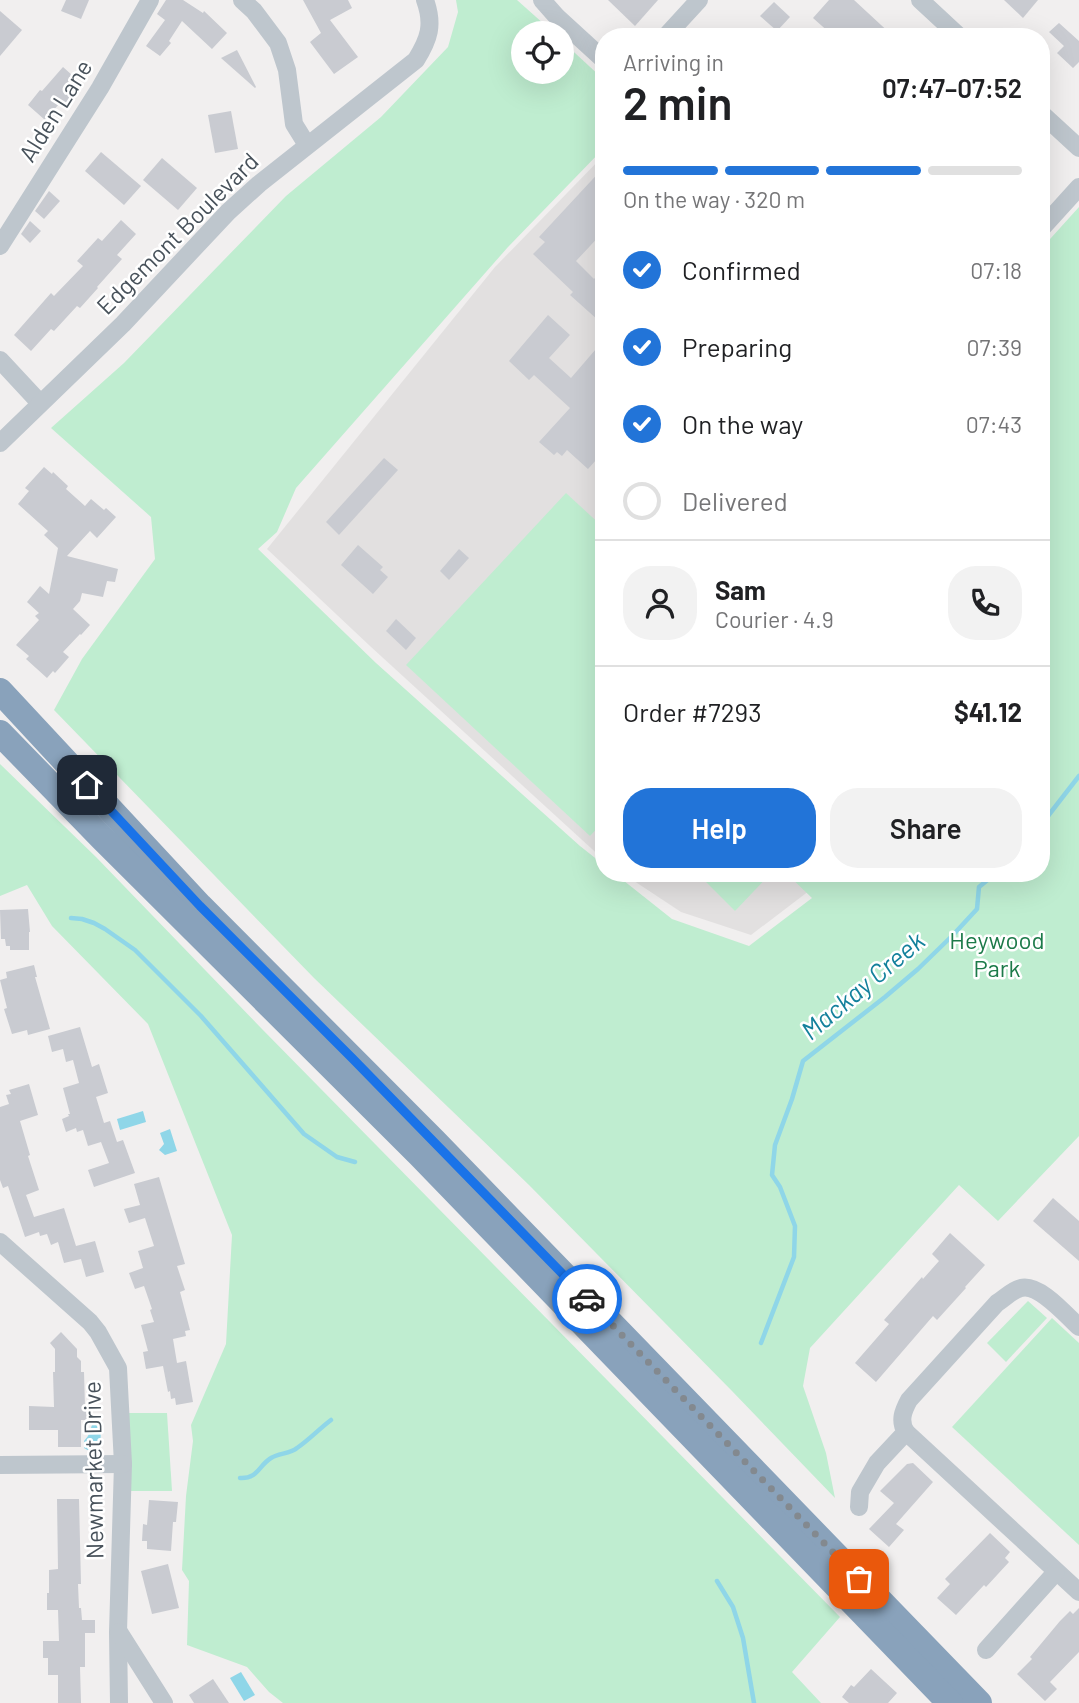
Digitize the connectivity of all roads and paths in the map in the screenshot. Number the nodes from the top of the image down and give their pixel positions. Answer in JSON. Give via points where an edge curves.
{"nodes":[{"id":1,"x":150,"y":0,"type":"edge"},
{"id":2,"x":242,"y":0,"type":"edge"},
{"id":3,"x":425,"y":0,"type":"edge"},
{"id":4,"x":542,"y":0,"type":"edge"},
{"id":5,"x":699,"y":0,"type":"edge"},
{"id":6,"x":920,"y":0,"type":"edge"},
{"id":7,"x":673,"y":28,"type":"edge"},
{"id":8,"x":950,"y":28,"type":"edge"},
{"id":9,"x":595,"y":52,"type":"edge"},
{"id":10,"x":1050,"y":121,"type":"edge"},
{"id":11,"x":307,"y":145,"type":"junction"},
{"id":12,"x":1079,"y":148,"type":"edge"},
{"id":13,"x":1079,"y":187,"type":"edge"},
{"id":14,"x":1050,"y":219,"type":"edge"},
{"id":15,"x":0,"y":246,"type":"edge"},
{"id":16,"x":0,"y":360,"type":"edge"},
{"id":17,"x":40,"y":402,"type":"junction"},
{"id":18,"x":0,"y":443,"type":"edge"},
{"id":19,"x":0,"y":691,"type":"edge"},
{"id":20,"x":0,"y":733,"type":"edge"},
{"id":21,"x":0,"y":1242,"type":"edge"},
{"id":22,"x":1079,"y":1327,"type":"edge"},
{"id":23,"x":906,"y":1432,"type":"junction"},
{"id":24,"x":123,"y":1464,"type":"junction"},
{"id":25,"x":0,"y":1465,"type":"edge"},
{"id":26,"x":859,"y":1507,"type":"dead end"},
{"id":27,"x":1056,"y":1572,"type":"junction"},
{"id":28,"x":1079,"y":1592,"type":"edge"},
{"id":29,"x":118,"y":1632,"type":"junction"},
{"id":30,"x":986,"y":1650,"type":"dead end"},
{"id":31,"x":119,"y":1703,"type":"edge"},
{"id":32,"x":164,"y":1703,"type":"edge"},
{"id":33,"x":950,"y":1703,"type":"edge"},
{"id":34,"x":979,"y":1703,"type":"edge"}],
"edges":[{"from":1,"to":15,"type":"street","name":"Alden Lane"},
{"from":2,"to":11,"type":"street","via":[[278,43],[287,70],[294,124]]},
{"from":3,"to":11,"type":"street","name":"Edgemont Boulevard","via":[[430,31],[416,60]]},
{"from":4,"to":9,"type":"street"},
{"from":5,"to":7,"type":"street"},
{"from":6,"to":8,"type":"street"},
{"from":10,"to":12,"type":"street"},
{"from":11,"to":17,"type":"street","name":"Edgemont Boulevard","via":[[228,212],[123,324]]},
{"from":13,"to":14,"type":"street"},
{"from":16,"to":17,"type":"street"},
{"from":17,"to":18,"type":"street","name":"Edgemont Boulevard"},
{"from":19,"to":34,"type":"highway","via":[[200,906]]},
{"from":20,"to":33,"type":"highway","via":[[420,1155]]},
{"from":21,"to":24,"type":"street","name":"Newmarket Drive","via":[[90,1322],[118,1368]]},
{"from":22,"to":23,"type":"street","via":[[1034,1289],[1012,1292],[909,1400],[902,1418]]},
{"from":23,"to":26,"type":"street","via":[[877,1463],[860,1492]]},
{"from":23,"to":27,"type":"street"},
{"from":24,"to":25,"type":"street"},
{"from":24,"to":29,"type":"street","name":"Newmarket Drive"},
{"from":27,"to":28,"type":"street"},
{"from":27,"to":30,"type":"street"},
{"from":29,"to":31,"type":"street","name":"Newmarket Drive"},
{"from":29,"to":32,"type":"street"}]}
